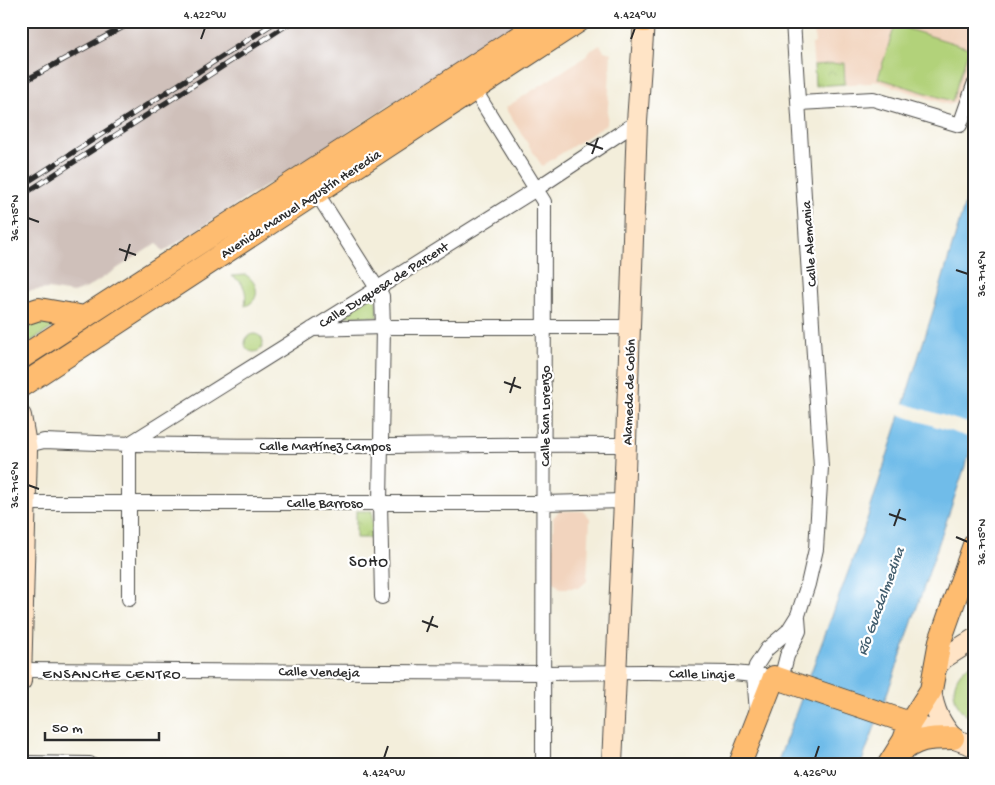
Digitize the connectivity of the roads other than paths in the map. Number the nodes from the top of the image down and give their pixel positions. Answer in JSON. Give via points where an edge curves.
{"nodes":[{"id":1,"x":543,"y":21,"type":"edge"},
{"id":2,"x":579,"y":21,"type":"edge"},
{"id":3,"x":644,"y":21,"type":"edge"},
{"id":4,"x":793,"y":21,"type":"edge"},
{"id":5,"x":974,"y":85,"type":"edge"},
{"id":6,"x":474,"y":89,"type":"junction"},
{"id":7,"x":799,"y":103,"type":"junction"},
{"id":8,"x":637,"y":122,"type":"junction"},
{"id":9,"x":536,"y":188,"type":"junction"},
{"id":10,"x":316,"y":192,"type":"junction"},
{"id":11,"x":377,"y":289,"type":"junction"},
{"id":12,"x":21,"y":315,"type":"edge"},
{"id":13,"x":85,"y":317,"type":"junction"},
{"id":14,"x":383,"y":326,"type":"junction"},
{"id":15,"x":544,"y":327,"type":"junction"},
{"id":16,"x":630,"y":327,"type":"junction"},
{"id":17,"x":311,"y":329,"type":"junction"},
{"id":18,"x":21,"y":358,"type":"edge"},
{"id":19,"x":21,"y":386,"type":"edge"},
{"id":20,"x":21,"y":416,"type":"edge"},
{"id":21,"x":544,"y":444,"type":"junction"},
{"id":22,"x":129,"y":445,"type":"junction"},
{"id":23,"x":626,"y":445,"type":"junction"},
{"id":24,"x":380,"y":446,"type":"junction"},
{"id":25,"x":24,"y":447,"type":"edge"},
{"id":26,"x":624,"y":501,"type":"junction"},
{"id":27,"x":130,"y":502,"type":"junction"},
{"id":28,"x":380,"y":502,"type":"junction"},
{"id":29,"x":26,"y":503,"type":"junction"},
{"id":30,"x":543,"y":503,"type":"junction"},
{"id":31,"x":974,"y":545,"type":"edge"},
{"id":32,"x":382,"y":598,"type":"dead end"},
{"id":33,"x":22,"y":599,"type":"edge"},
{"id":34,"x":129,"y":599,"type":"dead end"},
{"id":35,"x":798,"y":615,"type":"junction"},
{"id":36,"x":974,"y":639,"type":"edge"},
{"id":37,"x":774,"y":644,"type":"junction"},
{"id":38,"x":789,"y":651,"type":"junction"},
{"id":39,"x":21,"y":670,"type":"edge"},
{"id":40,"x":543,"y":673,"type":"junction"},
{"id":41,"x":616,"y":673,"type":"junction"},
{"id":42,"x":779,"y":679,"type":"junction"},
{"id":43,"x":933,"y":679,"type":"junction"},
{"id":44,"x":21,"y":681,"type":"edge"},
{"id":45,"x":910,"y":724,"type":"junction"},
{"id":46,"x":964,"y":742,"type":"edge"},
{"id":47,"x":891,"y":761,"type":"edge"},
{"id":48,"x":21,"y":763,"type":"edge"},
{"id":49,"x":90,"y":764,"type":"edge"},
{"id":50,"x":543,"y":764,"type":"edge"},
{"id":51,"x":612,"y":764,"type":"edge"},
{"id":52,"x":740,"y":764,"type":"edge"}],
"edges":[{"from":1,"to":13,"type":"main road","name":"Avenida Manuel Agustín Heredia"},
{"from":2,"to":6,"type":"main road","name":"Avenida Manuel Agustín Heredia"},
{"from":3,"to":8,"type":"main road","name":"Alameda de Colón"},
{"from":4,"to":7,"type":"street","name":"Calle Alemania"},
{"from":5,"to":7,"type":"street","via":[[960,125],[872,99]]},
{"from":6,"to":9,"type":"street","name":"Calle San Lorenzo"},
{"from":6,"to":10,"type":"main road","name":"Avenida Manuel Agustín Heredia"},
{"from":7,"to":35,"type":"street","name":"Calle Alemania","via":[[821,467],[816,549]]},
{"from":8,"to":9,"type":"street","name":"Calle Duquesa de Parcent"},
{"from":8,"to":16,"type":"main road","name":"Alameda de Colón"},
{"from":9,"to":11,"type":"street","name":"Calle Duquesa de Parcent"},
{"from":9,"to":15,"type":"street","name":"Calle San Lorenzo","via":[[544,202]]},
{"from":10,"to":11,"type":"street"},
{"from":10,"to":19,"type":"main road","name":"Avenida Manuel Agustín Heredia"},
{"from":11,"to":14,"type":"street","via":[[382,296]]},
{"from":11,"to":17,"type":"street","name":"Calle Duquesa de Parcent"},
{"from":12,"to":13,"type":"main road","via":[[39,309]]},
{"from":13,"to":18,"type":"main road","name":"Avenida Manuel Agustín Heredia"},
{"from":14,"to":15,"type":"street"},
{"from":14,"to":17,"type":"street"},
{"from":14,"to":24,"type":"street"},
{"from":15,"to":16,"type":"street"},
{"from":15,"to":21,"type":"street","name":"Calle San Lorenzo"},
{"from":16,"to":23,"type":"main road","name":"Alameda de Colón"},
{"from":17,"to":22,"type":"street","name":"Calle Duquesa de Parcent"},
{"from":20,"to":25,"type":"main road"},
{"from":21,"to":23,"type":"street","name":"Calle Martínez Campos"},
{"from":21,"to":24,"type":"street","name":"Calle Martínez Campos"},
{"from":21,"to":30,"type":"street","name":"Calle San Lorenzo"},
{"from":22,"to":24,"type":"street","name":"Calle Martínez Campos"},
{"from":22,"to":25,"type":"street","name":"Calle Martínez Campos","via":[[44,441]]},
{"from":22,"to":27,"type":"street"},
{"from":23,"to":26,"type":"main road","name":"Alameda de Colón"},
{"from":24,"to":28,"type":"street"},
{"from":25,"to":29,"type":"main road"},
{"from":26,"to":30,"type":"street","name":"Calle Barroso"},
{"from":26,"to":41,"type":"main road","name":"Alameda de Colón"},
{"from":27,"to":28,"type":"street","name":"Calle Barroso"},
{"from":27,"to":29,"type":"street","name":"Calle Barroso"},
{"from":27,"to":34,"type":"street"},
{"from":28,"to":30,"type":"street","name":"Calle Barroso"},
{"from":28,"to":32,"type":"street"},
{"from":29,"to":33,"type":"main road"},
{"from":30,"to":40,"type":"street","name":"Calle San Lorenzo"},
{"from":31,"to":43,"type":"main road","via":[[940,640]]},
{"from":33,"to":39,"type":"main road"},
{"from":35,"to":37,"type":"street"},
{"from":35,"to":38,"type":"street","via":[[799,631]]},
{"from":36,"to":43,"type":"main road","via":[[944,658]]},
{"from":37,"to":38,"type":"street"},
{"from":37,"to":42,"type":"street","via":[[759,659]]},
{"from":38,"to":42,"type":"street"},
{"from":39,"to":40,"type":"street","name":"Calle Vendeja"},
{"from":39,"to":44,"type":"main road"},
{"from":40,"to":41,"type":"street","name":"Calle Vendeja"},
{"from":40,"to":50,"type":"street","name":"Calle San Lorenzo"},
{"from":41,"to":42,"type":"street","name":"Calle Linaje"},
{"from":41,"to":51,"type":"main road","name":"Alameda de Colón"},
{"from":42,"to":45,"type":"main road"},
{"from":42,"to":52,"type":"main road","via":[[757,717]]},
{"from":43,"to":45,"type":"main road"},
{"from":43,"to":46,"type":"main road","via":[[933,705],[938,717],[943,727]]},
{"from":45,"to":46,"type":"main road"},
{"from":45,"to":47,"type":"main road"},
{"from":46,"to":47,"type":"main road","via":[[935,738],[917,741]]},
{"from":48,"to":49,"type":"street"}]}
